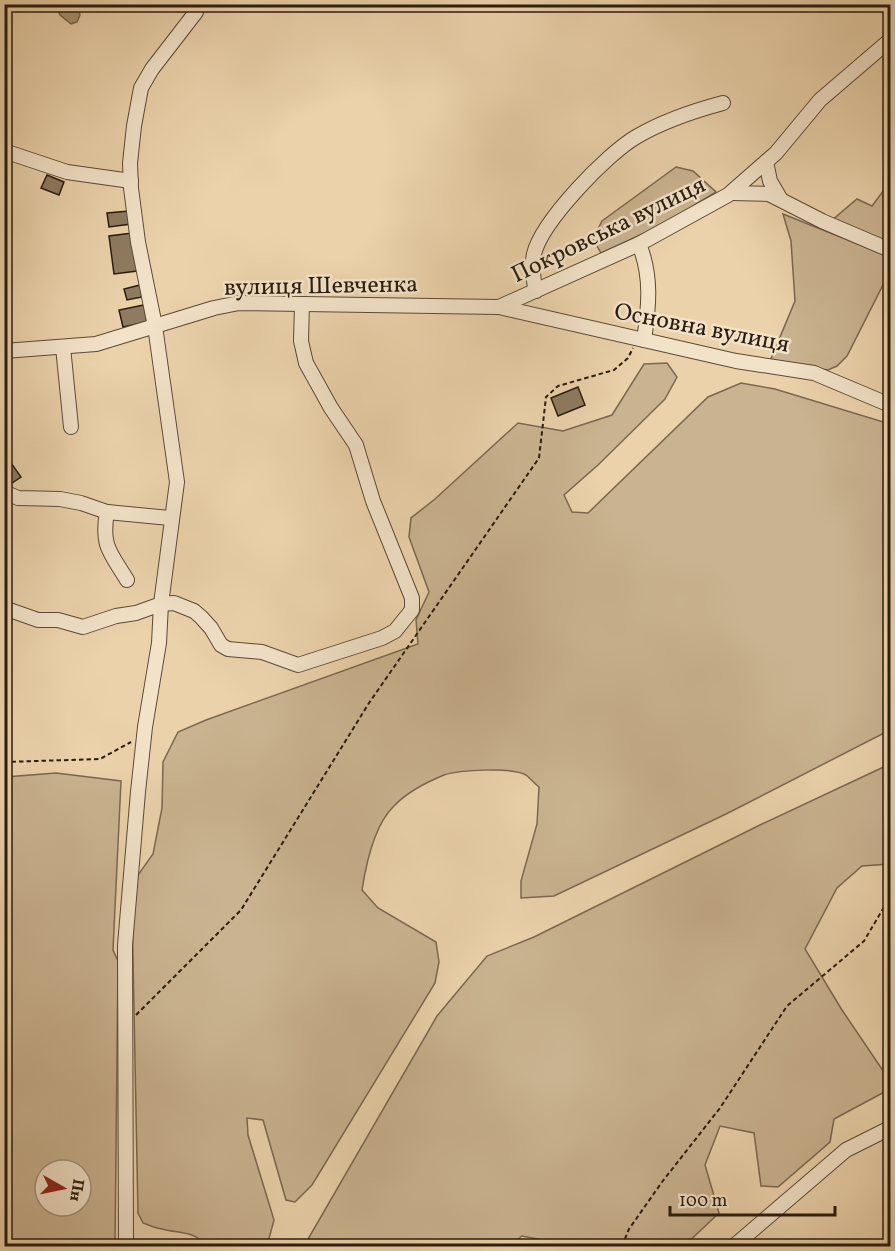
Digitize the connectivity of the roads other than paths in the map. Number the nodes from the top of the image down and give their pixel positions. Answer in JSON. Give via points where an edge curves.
{"nodes":[{"id":1,"x":196,"y":12,"type":"dead end"},
{"id":2,"x":891,"y":40,"type":"edge"},
{"id":3,"x":723,"y":103,"type":"dead end"},
{"id":4,"x":4,"y":151,"type":"edge"},
{"id":5,"x":766,"y":162,"type":"junction"},
{"id":6,"x":130,"y":181,"type":"junction"},
{"id":7,"x":731,"y":193,"type":"junction"},
{"id":8,"x":780,"y":198,"type":"junction"},
{"id":9,"x":639,"y":244,"type":"junction"},
{"id":10,"x":891,"y":250,"type":"edge"},
{"id":11,"x":536,"y":291,"type":"junction"},
{"id":12,"x":302,"y":304,"type":"junction"},
{"id":13,"x":499,"y":307,"type":"junction"},
{"id":14,"x":155,"y":326,"type":"junction"},
{"id":15,"x":640,"y":339,"type":"junction"},
{"id":16,"x":63,"y":347,"type":"junction"},
{"id":17,"x":4,"y":351,"type":"edge"},
{"id":18,"x":891,"y":405,"type":"edge"},
{"id":19,"x":71,"y":428,"type":"dead end"},
{"id":20,"x":4,"y":492,"type":"edge"},
{"id":21,"x":106,"y":512,"type":"junction"},
{"id":22,"x":170,"y":518,"type":"junction"},
{"id":23,"x":126,"y":580,"type":"dead end"},
{"id":24,"x":160,"y":604,"type":"junction"},
{"id":25,"x":4,"y":608,"type":"edge"},
{"id":26,"x":891,"y":1128,"type":"edge"},
{"id":27,"x":126,"y":1246,"type":"edge"},
{"id":28,"x":734,"y":1246,"type":"edge"}],
"edges":[{"from":1,"to":6,"type":"street","via":[[141,88]]},
{"from":2,"to":5,"type":"street","name":"Покровська вулиця","via":[[820,100]]},
{"from":3,"to":11,"type":"street","via":[[656,126],[634,138],[592,174],[563,206],[534,252]]},
{"from":4,"to":6,"type":"street","via":[[68,172]]},
{"from":5,"to":7,"type":"street","name":"Покровська вулиця"},
{"from":5,"to":8,"type":"street","via":[[770,181]]},
{"from":6,"to":14,"type":"street"},
{"from":7,"to":8,"type":"street"},
{"from":7,"to":9,"type":"street","name":"Покровська вулиця"},
{"from":8,"to":10,"type":"street","via":[[822,221]]},
{"from":9,"to":11,"type":"street","name":"Покровська вулиця"},
{"from":9,"to":15,"type":"street","via":[[647,263],[650,303]]},
{"from":11,"to":13,"type":"street","name":"Покровська вулиця"},
{"from":12,"to":13,"type":"street","name":"вулиця Шевченка"},
{"from":12,"to":14,"type":"street","name":"вулиця Шевченка","via":[[239,303]]},
{"from":12,"to":24,"type":"street","via":[[301,341],[306,363],[356,445],[373,501],[412,598],[412,610],[395,631],[382,638],[298,665],[262,652],[228,649],[194,611],[174,603]]},
{"from":13,"to":15,"type":"street","name":"Основна вулиця"},
{"from":14,"to":16,"type":"street","name":"вулиця Шевченка","via":[[96,344]]},
{"from":14,"to":22,"type":"street","via":[[177,482]]},
{"from":15,"to":18,"type":"street","name":"Основна вулиця","via":[[736,361],[814,373]]},
{"from":16,"to":17,"type":"street","name":"вулиця Шевченка"},
{"from":16,"to":19,"type":"street"},
{"from":20,"to":21,"type":"street","via":[[18,498],[81,503]]},
{"from":21,"to":22,"type":"street"},
{"from":21,"to":23,"type":"street","via":[[105,542]]},
{"from":22,"to":24,"type":"street"},
{"from":24,"to":25,"type":"street","via":[[84,627],[58,620],[38,620]]},
{"from":24,"to":27,"type":"street","via":[[125,945]]},
{"from":26,"to":28,"type":"street","via":[[846,1150]]}]}
